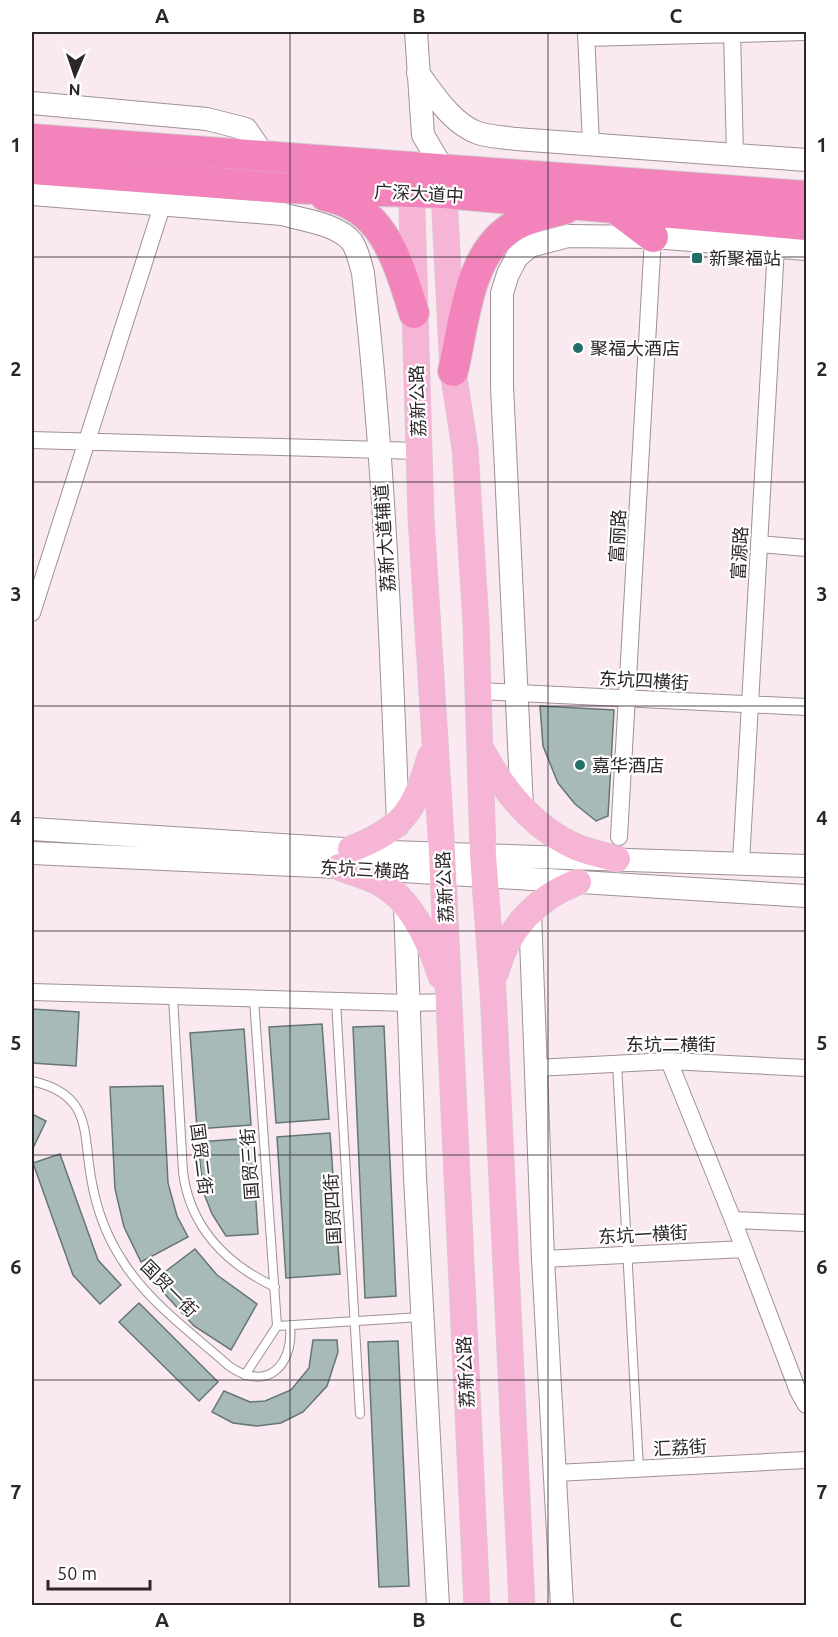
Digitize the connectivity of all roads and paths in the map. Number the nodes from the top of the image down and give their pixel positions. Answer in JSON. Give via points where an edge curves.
{"nodes":[{"id":1,"x":416,"y":32,"type":"edge"},
{"id":2,"x":807,"y":32,"type":"edge"},
{"id":3,"x":732,"y":33,"type":"edge"},
{"id":4,"x":586,"y":35,"type":"edge"},
{"id":5,"x":418,"y":73,"type":"junction"},
{"id":6,"x":32,"y":103,"type":"edge"},
{"id":7,"x":423,"y":135,"type":"junction"},
{"id":8,"x":32,"y":139,"type":"edge"},
{"id":9,"x":591,"y":144,"type":"junction"},
{"id":10,"x":263,"y":154,"type":"junction"},
{"id":11,"x":735,"y":155,"type":"junction"},
{"id":12,"x":807,"y":160,"type":"edge"},
{"id":13,"x":32,"y":169,"type":"edge"},
{"id":14,"x":411,"y":179,"type":"junction"},
{"id":15,"x":443,"y":181,"type":"junction"},
{"id":16,"x":284,"y":188,"type":"junction"},
{"id":17,"x":32,"y":194,"type":"edge"},
{"id":18,"x":807,"y":196,"type":"edge"},
{"id":19,"x":163,"y":203,"type":"junction"},
{"id":20,"x":599,"y":205,"type":"junction"},
{"id":21,"x":807,"y":225,"type":"edge"},
{"id":22,"x":653,"y":237,"type":"junction"},
{"id":23,"x":776,"y":247,"type":"junction"},
{"id":24,"x":807,"y":249,"type":"edge"},
{"id":25,"x":414,"y":313,"type":"junction"},
{"id":26,"x":453,"y":371,"type":"junction"},
{"id":27,"x":32,"y":440,"type":"edge"},
{"id":28,"x":86,"y":441,"type":"junction"},
{"id":29,"x":379,"y":451,"type":"junction"},
{"id":30,"x":418,"y":451,"type":"junction"},
{"id":31,"x":759,"y":544,"type":"junction"},
{"id":32,"x":807,"y":548,"type":"edge"},
{"id":33,"x":32,"y":613,"type":"edge"},
{"id":34,"x":479,"y":691,"type":"junction"},
{"id":35,"x":517,"y":693,"type":"junction"},
{"id":36,"x":627,"y":698,"type":"junction"},
{"id":37,"x":750,"y":705,"type":"junction"},
{"id":38,"x":807,"y":708,"type":"edge"},
{"id":39,"x":435,"y":740,"type":"junction"},
{"id":40,"x":481,"y":749,"type":"junction"},
{"id":41,"x":522,"y":807,"type":"junction"},
{"id":42,"x":398,"y":825,"type":"junction"},
{"id":43,"x":32,"y":829,"type":"edge"},
{"id":44,"x":618,"y":848,"type":"junction"},
{"id":45,"x":32,"y":853,"type":"edge"},
{"id":46,"x":345,"y":858,"type":"junction"},
{"id":47,"x":741,"y":862,"type":"junction"},
{"id":48,"x":443,"y":863,"type":"junction"},
{"id":49,"x":484,"y":866,"type":"junction"},
{"id":50,"x":807,"y":866,"type":"edge"},
{"id":51,"x":578,"y":882,"type":"junction"},
{"id":52,"x":807,"y":896,"type":"edge"},
{"id":53,"x":405,"y":905,"type":"junction"},
{"id":54,"x":530,"y":912,"type":"junction"},
{"id":55,"x":493,"y":984,"type":"junction"},
{"id":56,"x":32,"y":993,"type":"edge"},
{"id":57,"x":173,"y":997,"type":"junction"},
{"id":58,"x":254,"y":999,"type":"junction"},
{"id":59,"x":336,"y":1001,"type":"junction"},
{"id":60,"x":450,"y":1002,"type":"junction"},
{"id":61,"x":408,"y":1004,"type":"junction"},
{"id":62,"x":669,"y":1061,"type":"junction"},
{"id":63,"x":617,"y":1064,"type":"junction"},
{"id":64,"x":536,"y":1068,"type":"junction"},
{"id":65,"x":807,"y":1068,"type":"edge"},
{"id":66,"x":32,"y":1081,"type":"edge"},
{"id":67,"x":733,"y":1220,"type":"junction"},
{"id":68,"x":807,"y":1223,"type":"edge"},
{"id":69,"x":744,"y":1249,"type":"junction"},
{"id":70,"x":627,"y":1255,"type":"junction"},
{"id":71,"x":543,"y":1259,"type":"junction"},
{"id":72,"x":275,"y":1287,"type":"junction"},
{"id":73,"x":423,"y":1317,"type":"junction"},
{"id":74,"x":355,"y":1321,"type":"junction"},
{"id":75,"x":290,"y":1325,"type":"junction"},
{"id":76,"x":277,"y":1326,"type":"junction"},
{"id":77,"x":245,"y":1375,"type":"junction"},
{"id":78,"x":804,"y":1396,"type":"edge"},
{"id":79,"x":360,"y":1414,"type":"dead end"},
{"id":80,"x":807,"y":1460,"type":"edge"},
{"id":81,"x":639,"y":1469,"type":"junction"},
{"id":82,"x":556,"y":1473,"type":"junction"},
{"id":83,"x":438,"y":1605,"type":"edge"},
{"id":84,"x":477,"y":1605,"type":"edge"},
{"id":85,"x":522,"y":1605,"type":"edge"},
{"id":86,"x":562,"y":1605,"type":"edge"}],
"edges":[{"from":1,"to":5,"type":"street"},
{"from":2,"to":3,"type":"street"},
{"from":3,"to":4,"type":"street"},
{"from":3,"to":11,"type":"street"},
{"from":4,"to":9,"type":"street"},
{"from":5,"to":7,"type":"street"},
{"from":5,"to":9,"type":"street","via":[[446,108],[477,133]]},
{"from":6,"to":10,"type":"street","via":[[207,118],[246,129]]},
{"from":7,"to":14,"type":"street"},
{"from":7,"to":15,"type":"street"},
{"from":8,"to":10,"type":"highway","name":"广深大道中"},
{"from":9,"to":11,"type":"street"},
{"from":10,"to":14,"type":"highway","name":"广深大道中"},
{"from":11,"to":12,"type":"street"},
{"from":13,"to":16,"type":"highway","name":"广深大道中"},
{"from":14,"to":15,"type":"highway","name":"广深大道中"},
{"from":14,"to":16,"type":"highway","name":"广深大道中"},
{"from":14,"to":25,"type":"main road","name":"荔新公路"},
{"from":15,"to":18,"type":"highway","name":"广深大道中"},
{"from":15,"to":20,"type":"highway","name":"广深大道中"},
{"from":15,"to":26,"type":"main road","name":"荔新公路"},
{"from":16,"to":25,"type":"highway","via":[[339,198],[370,217],[388,241]]},
{"from":17,"to":19,"type":"street"},
{"from":19,"to":28,"type":"street"},
{"from":19,"to":29,"type":"street","name":"荔新大道辅道","via":[[282,214],[339,232],[351,240],[358,252],[368,315]]},
{"from":20,"to":21,"type":"highway","name":"广深大道中"},
{"from":20,"to":22,"type":"highway"},
{"from":20,"to":26,"type":"highway","via":[[529,219],[499,238],[476,275]]},
{"from":22,"to":23,"type":"street"},
{"from":22,"to":35,"type":"street","via":[[568,236],[530,246],[517,258],[502,293]]},
{"from":22,"to":36,"type":"street","name":"富丽路"},
{"from":23,"to":24,"type":"street"},
{"from":23,"to":31,"type":"street","name":"富源路"},
{"from":25,"to":30,"type":"main road","name":"荔新公路"},
{"from":26,"to":34,"type":"main road","name":"荔新公路","via":[[465,449]]},
{"from":27,"to":28,"type":"street"},
{"from":28,"to":29,"type":"street"},
{"from":28,"to":33,"type":"street"},
{"from":29,"to":30,"type":"street"},
{"from":29,"to":42,"type":"street","name":"荔新大道辅道"},
{"from":30,"to":39,"type":"main road","name":"荔新公路"},
{"from":31,"to":32,"type":"street"},
{"from":31,"to":37,"type":"street","name":"富源路"},
{"from":34,"to":35,"type":"street","name":"东坑四横街"},
{"from":34,"to":40,"type":"main road","name":"荔新公路"},
{"from":35,"to":36,"type":"street","name":"东坑四横街"},
{"from":35,"to":41,"type":"street"},
{"from":36,"to":37,"type":"street","name":"东坑四横街"},
{"from":36,"to":44,"type":"street","name":"富丽路"},
{"from":37,"to":38,"type":"street","name":"东坑四横街"},
{"from":37,"to":47,"type":"street","name":"富源路"},
{"from":39,"to":42,"type":"main road","via":[[415,802]]},
{"from":39,"to":48,"type":"main road","name":"荔新公路"},
{"from":40,"to":41,"type":"main road","via":[[501,783]]},
{"from":40,"to":49,"type":"main road","name":"荔新公路"},
{"from":41,"to":44,"type":"main road","via":[[573,846]]},
{"from":42,"to":46,"type":"main road"},
{"from":43,"to":46,"type":"street","name":"东坑三横路"},
{"from":44,"to":47,"type":"street","name":"东坑三横路"},
{"from":44,"to":49,"type":"street","name":"东坑三横路"},
{"from":45,"to":46,"type":"street","name":"东坑三横路"},
{"from":46,"to":48,"type":"street","name":"东坑三横路"},
{"from":46,"to":53,"type":"main road","via":[[396,893]]},
{"from":47,"to":50,"type":"street","name":"东坑三横路"},
{"from":48,"to":49,"type":"street","name":"东坑三横路"},
{"from":48,"to":60,"type":"main road","name":"荔新公路"},
{"from":49,"to":51,"type":"street","name":"东坑三横路"},
{"from":49,"to":55,"type":"main road","name":"荔新公路"},
{"from":51,"to":52,"type":"street","name":"东坑三横路"},
{"from":51,"to":54,"type":"main road","via":[[552,893]]},
{"from":53,"to":60,"type":"main road","via":[[428,940]]},
{"from":53,"to":61,"type":"street"},
{"from":54,"to":55,"type":"main road","via":[[503,948]]},
{"from":54,"to":64,"type":"street"},
{"from":55,"to":85,"type":"main road","name":"荔新公路"},
{"from":56,"to":57,"type":"street"},
{"from":57,"to":58,"type":"street"},
{"from":57,"to":72,"type":"lane","name":"国贸二街","via":[[183,1172],[188,1197],[199,1222],[216,1245],[243,1269]]},
{"from":58,"to":59,"type":"street"},
{"from":58,"to":72,"type":"lane","name":"国贸三街"},
{"from":59,"to":61,"type":"street"},
{"from":59,"to":74,"type":"lane","name":"国贸四街"},
{"from":60,"to":61,"type":"street"},
{"from":60,"to":84,"type":"main road","name":"荔新公路"},
{"from":61,"to":73,"type":"street"},
{"from":62,"to":63,"type":"street","name":"东坑二横街"},
{"from":62,"to":65,"type":"street","name":"东坑二横街"},
{"from":62,"to":67,"type":"street"},
{"from":63,"to":64,"type":"street","name":"东坑二横街"},
{"from":63,"to":70,"type":"lane"},
{"from":64,"to":71,"type":"street"},
{"from":66,"to":77,"type":"lane","name":"国贸一街","via":[[58,1089],[78,1108],[86,1125],[97,1204],[112,1242],[133,1276],[229,1366]]},
{"from":67,"to":68,"type":"street"},
{"from":67,"to":69,"type":"street"},
{"from":69,"to":70,"type":"street","name":"东坑一横街"},
{"from":69,"to":78,"type":"street"},
{"from":70,"to":71,"type":"street","name":"东坑一横街"},
{"from":70,"to":81,"type":"lane"},
{"from":71,"to":82,"type":"street"},
{"from":72,"to":76,"type":"lane","name":"国贸三街"},
{"from":73,"to":74,"type":"lane"},
{"from":73,"to":83,"type":"street"},
{"from":74,"to":75,"type":"lane"},
{"from":74,"to":79,"type":"lane","name":"国贸四街"},
{"from":75,"to":76,"type":"lane"},
{"from":75,"to":77,"type":"lane","via":[[290,1350],[285,1361],[265,1376]]},
{"from":76,"to":77,"type":"lane"},
{"from":80,"to":81,"type":"street","name":"汇荔街"},
{"from":81,"to":82,"type":"street","name":"汇荔街"},
{"from":82,"to":86,"type":"street"}]}
